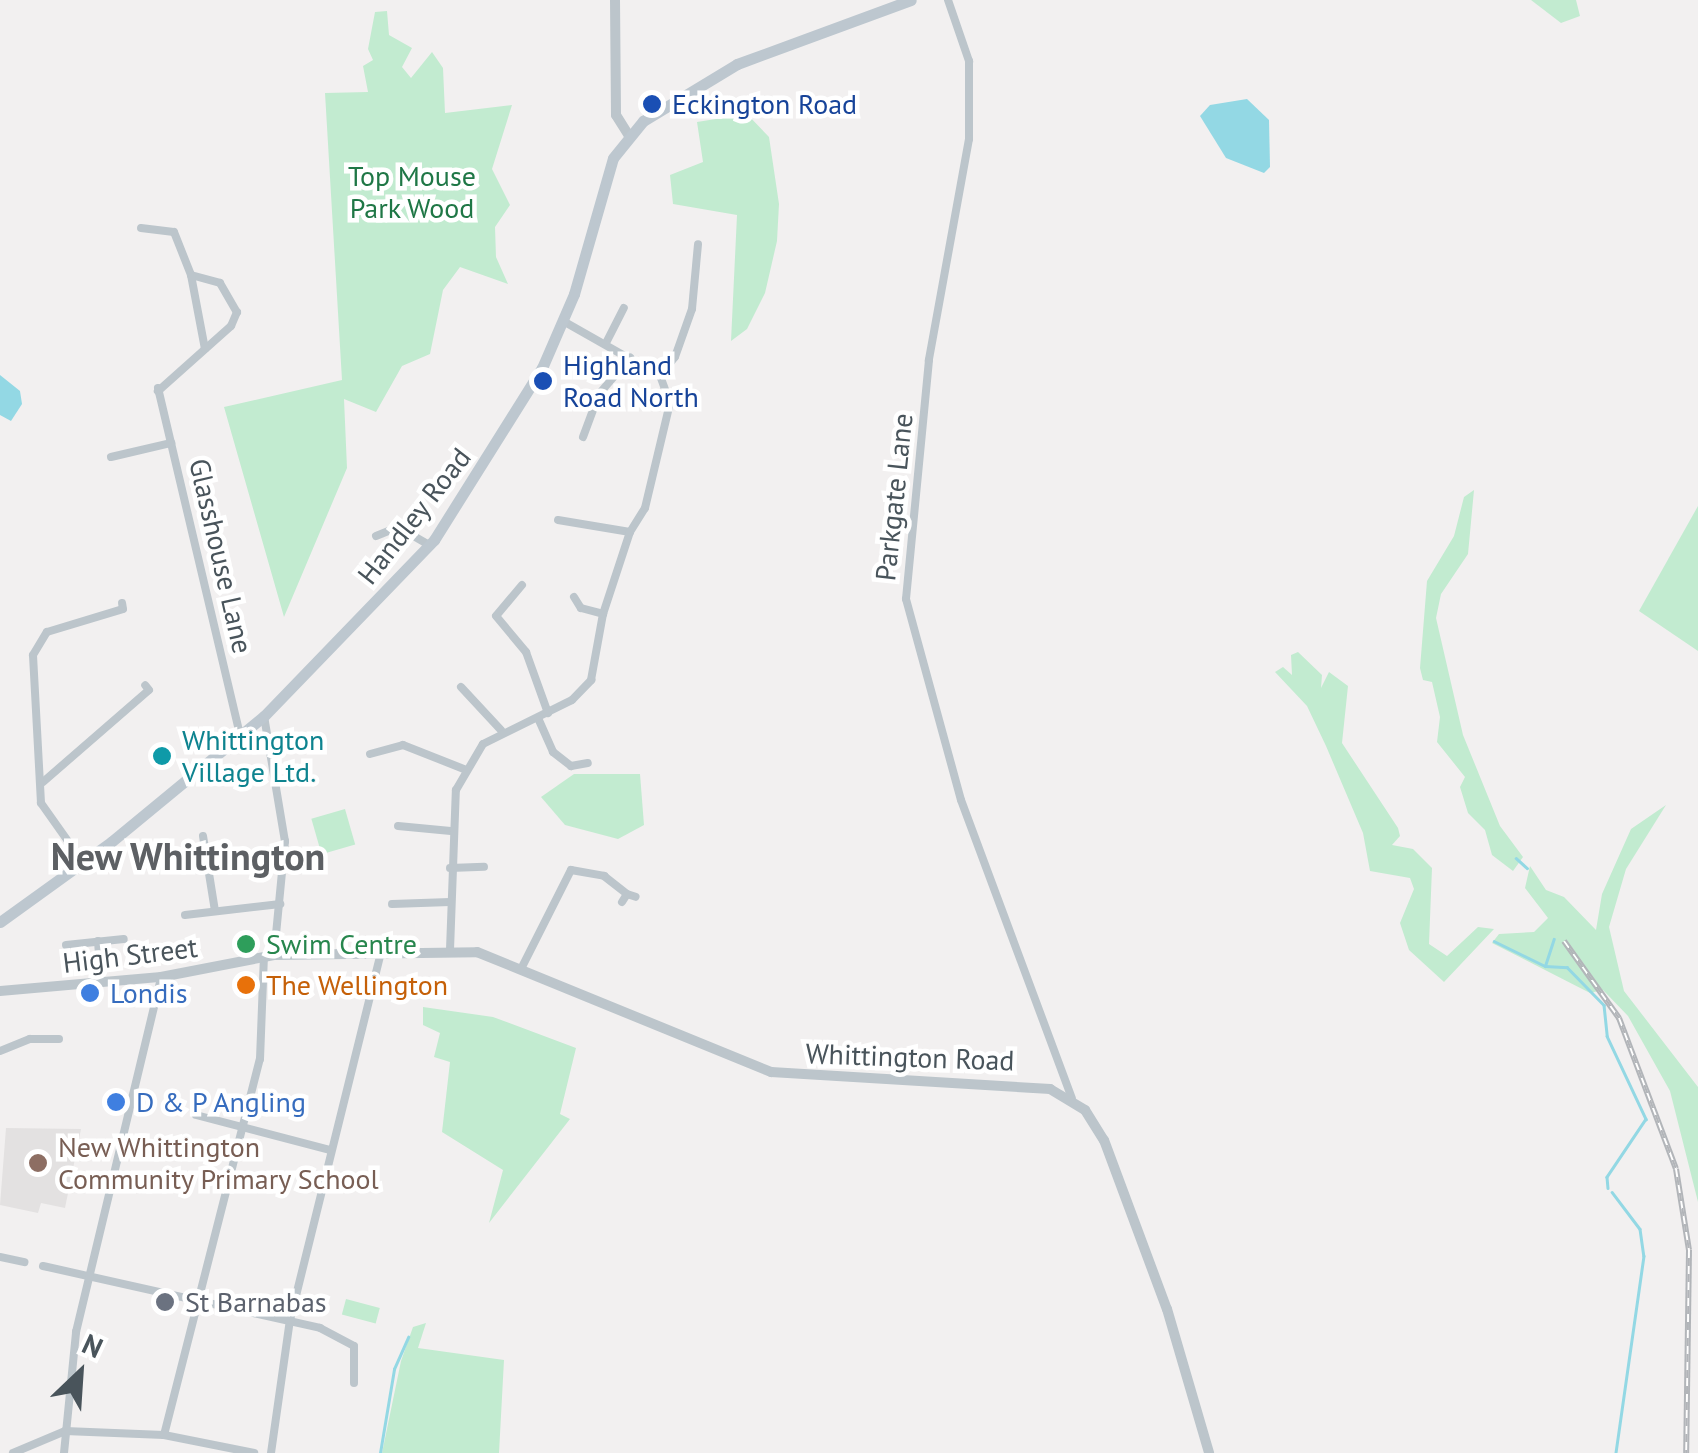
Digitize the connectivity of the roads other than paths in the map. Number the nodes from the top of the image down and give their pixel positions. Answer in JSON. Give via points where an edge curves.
{"nodes":[{"id":1,"x":615,"y":0,"type":"edge"},
{"id":2,"x":912,"y":0,"type":"edge"},
{"id":3,"x":948,"y":0,"type":"edge"},
{"id":4,"x":629,"y":136,"type":"junction"},
{"id":5,"x":141,"y":228,"type":"dead end"},
{"id":6,"x":698,"y":244,"type":"dead end"},
{"id":7,"x":191,"y":276,"type":"junction"},
{"id":8,"x":624,"y":308,"type":"dead end"},
{"id":9,"x":563,"y":322,"type":"junction"},
{"id":10,"x":606,"y":341,"type":"junction"},
{"id":11,"x":205,"y":349,"type":"junction"},
{"id":12,"x":630,"y":358,"type":"junction"},
{"id":13,"x":660,"y":376,"type":"junction"},
{"id":14,"x":583,"y":436,"type":"dead end"},
{"id":15,"x":171,"y":444,"type":"junction"},
{"id":16,"x":111,"y":457,"type":"dead end"},
{"id":17,"x":558,"y":520,"type":"dead end"},
{"id":18,"x":630,"y":532,"type":"junction"},
{"id":19,"x":376,"y":536,"type":"dead end"},
{"id":20,"x":429,"y":546,"type":"junction"},
{"id":21,"x":522,"y":585,"type":"dead end"},
{"id":22,"x":574,"y":598,"type":"dead end"},
{"id":23,"x":122,"y":602,"type":"dead end"},
{"id":24,"x":603,"y":614,"type":"junction"},
{"id":25,"x":145,"y":685,"type":"dead end"},
{"id":26,"x":462,"y":687,"type":"dead end"},
{"id":27,"x":548,"y":712,"type":"junction"},
{"id":28,"x":264,"y":716,"type":"junction"},
{"id":29,"x":538,"y":718,"type":"junction"},
{"id":30,"x":396,"y":730,"type":"dead end"},
{"id":31,"x":501,"y":730,"type":"junction"},
{"id":32,"x":240,"y":736,"type":"junction"},
{"id":33,"x":396,"y":744,"type":"junction"},
{"id":34,"x":370,"y":754,"type":"dead end"},
{"id":35,"x":588,"y":762,"type":"dead end"},
{"id":36,"x":464,"y":769,"type":"junction"},
{"id":37,"x":43,"y":782,"type":"junction"},
{"id":38,"x":398,"y":826,"type":"dead end"},
{"id":39,"x":451,"y":831,"type":"junction"},
{"id":40,"x":202,"y":836,"type":"dead end"},
{"id":41,"x":564,"y":858,"type":"dead end"},
{"id":42,"x":82,"y":861,"type":"junction"},
{"id":43,"x":450,"y":868,"type":"junction"},
{"id":44,"x":484,"y":868,"type":"dead end"},
{"id":45,"x":571,"y":870,"type":"junction"},
{"id":46,"x":628,"y":898,"type":"dead end"},
{"id":47,"x":450,"y":902,"type":"junction"},
{"id":48,"x":280,"y":904,"type":"junction"},
{"id":49,"x":392,"y":904,"type":"dead end"},
{"id":50,"x":215,"y":911,"type":"junction"},
{"id":51,"x":185,"y":915,"type":"dead end"},
{"id":52,"x":0,"y":922,"type":"edge"},
{"id":53,"x":124,"y":939,"type":"dead end"},
{"id":54,"x":98,"y":941,"type":"junction"},
{"id":55,"x":66,"y":945,"type":"dead end"},
{"id":56,"x":450,"y":950,"type":"junction"},
{"id":57,"x":381,"y":952,"type":"junction"},
{"id":58,"x":269,"y":956,"type":"junction"},
{"id":59,"x":521,"y":969,"type":"junction"},
{"id":60,"x":162,"y":977,"type":"junction"},
{"id":61,"x":102,"y":983,"type":"junction"},
{"id":62,"x":557,"y":984,"type":"joint"},
{"id":63,"x":0,"y":991,"type":"edge"},
{"id":64,"x":60,"y":1039,"type":"dead end"},
{"id":65,"x":0,"y":1050,"type":"edge"},
{"id":66,"x":1072,"y":1098,"type":"junction"},
{"id":67,"x":196,"y":1116,"type":"dead end"},
{"id":68,"x":242,"y":1128,"type":"junction"},
{"id":69,"x":330,"y":1150,"type":"junction"},
{"id":70,"x":0,"y":1257,"type":"edge"},
{"id":71,"x":24,"y":1262,"type":"dead end"},
{"id":72,"x":42,"y":1266,"type":"dead end"},
{"id":73,"x":91,"y":1273,"type":"junction"},
{"id":74,"x":200,"y":1296,"type":"junction"},
{"id":75,"x":290,"y":1320,"type":"junction"},
{"id":76,"x":354,"y":1383,"type":"dead end"},
{"id":77,"x":64,"y":1431,"type":"junction"},
{"id":78,"x":164,"y":1436,"type":"junction"},
{"id":79,"x":14,"y":1453,"type":"edge"},
{"id":80,"x":64,"y":1453,"type":"edge"},
{"id":81,"x":254,"y":1453,"type":"edge"},
{"id":82,"x":272,"y":1453,"type":"edge"},
{"id":83,"x":1209,"y":1453,"type":"edge"}],
"edges":[{"from":1,"to":4,"type":"street","via":[[616,116]]},
{"from":2,"to":4,"type":"main road","via":[[737,64]]},
{"from":3,"to":66,"type":"street","name":"Parkgate Lane","via":[[969,61],[969,139],[929,360],[906,599],[961,800]]},
{"from":4,"to":9,"type":"main road","name":"Handley Road","via":[[608,170]]},
{"from":5,"to":7,"type":"street","via":[[174,232]]},
{"from":6,"to":13,"type":"street","via":[[692,309],[675,357]]},
{"from":7,"to":11,"type":"street"},
{"from":7,"to":11,"type":"street","via":[[220,283],[238,312]]},
{"from":8,"to":10,"type":"street"},
{"from":9,"to":10,"type":"street"},
{"from":9,"to":20,"type":"main road","name":"Handley Road","via":[[508,431]]},
{"from":10,"to":12,"type":"street"},
{"from":11,"to":15,"type":"street","name":"Glasshouse Lane","via":[[158,389]]},
{"from":12,"to":13,"type":"street"},
{"from":12,"to":14,"type":"street","via":[[598,394]]},
{"from":13,"to":18,"type":"street","via":[[670,403],[645,508]]},
{"from":15,"to":16,"type":"street"},
{"from":15,"to":32,"type":"street","name":"Glasshouse Lane"},
{"from":17,"to":18,"type":"street"},
{"from":18,"to":24,"type":"street"},
{"from":19,"to":20,"type":"street","via":[[398,526]]},
{"from":20,"to":28,"type":"main road","name":"Handley Road"},
{"from":21,"to":27,"type":"street","via":[[496,616],[526,652]]},
{"from":22,"to":24,"type":"street","via":[[581,608]]},
{"from":23,"to":37,"type":"street","via":[[123,609],[37,640]]},
{"from":24,"to":27,"type":"street","via":[[591,680]]},
{"from":25,"to":37,"type":"street","via":[[149,690]]},
{"from":26,"to":31,"type":"street"},
{"from":27,"to":29,"type":"street"},
{"from":28,"to":32,"type":"main road","name":"Handley Road"},
{"from":28,"to":48,"type":"street","via":[[285,841]]},
{"from":29,"to":31,"type":"street"},
{"from":29,"to":35,"type":"street","via":[[553,752],[571,766]]},
{"from":30,"to":33,"type":"street"},
{"from":31,"to":36,"type":"street"},
{"from":32,"to":42,"type":"main road","name":"Handley Road"},
{"from":33,"to":34,"type":"street"},
{"from":33,"to":36,"type":"street"},
{"from":36,"to":39,"type":"street"},
{"from":37,"to":42,"type":"street","via":[[41,803]]},
{"from":38,"to":39,"type":"street"},
{"from":39,"to":43,"type":"street"},
{"from":40,"to":50,"type":"street"},
{"from":41,"to":45,"type":"street"},
{"from":42,"to":52,"type":"main road","name":"Handley Road"},
{"from":43,"to":44,"type":"street"},
{"from":43,"to":47,"type":"street"},
{"from":45,"to":46,"type":"street","via":[[614,880]]},
{"from":45,"to":59,"type":"street"},
{"from":47,"to":49,"type":"street"},
{"from":47,"to":56,"type":"street"},
{"from":48,"to":50,"type":"street"},
{"from":48,"to":58,"type":"street"},
{"from":50,"to":51,"type":"street"},
{"from":53,"to":54,"type":"street"},
{"from":54,"to":55,"type":"street"},
{"from":54,"to":61,"type":"street"},
{"from":56,"to":57,"type":"street","name":"High Street"},
{"from":56,"to":59,"type":"street","name":"High Street"},
{"from":57,"to":58,"type":"street","name":"High Street"},
{"from":57,"to":69,"type":"street"},
{"from":58,"to":60,"type":"street","name":"High Street"},
{"from":58,"to":68,"type":"street","via":[[264,1032]]},
{"from":59,"to":62,"type":"street","name":"High Street"},
{"from":60,"to":61,"type":"street","name":"High Street"},
{"from":60,"to":73,"type":"street"},
{"from":61,"to":63,"type":"street","name":"High Street"},
{"from":62,"to":66,"type":"street","name":"Whittington Road","via":[[771,1072],[1020,1082]]},
{"from":64,"to":65,"type":"street","via":[[30,1039]]},
{"from":66,"to":83,"type":"street","via":[[1104,1140],[1167,1308]]},
{"from":67,"to":68,"type":"street"},
{"from":68,"to":69,"type":"street"},
{"from":68,"to":74,"type":"street"},
{"from":69,"to":75,"type":"street"},
{"from":70,"to":71,"type":"street"},
{"from":72,"to":73,"type":"street"},
{"from":73,"to":74,"type":"street"},
{"from":73,"to":77,"type":"street"},
{"from":74,"to":75,"type":"street"},
{"from":74,"to":78,"type":"street"},
{"from":75,"to":76,"type":"street","via":[[354,1346]]},
{"from":75,"to":82,"type":"street"},
{"from":77,"to":78,"type":"street"},
{"from":77,"to":79,"type":"street"},
{"from":77,"to":80,"type":"street"},
{"from":78,"to":81,"type":"street"}]}
